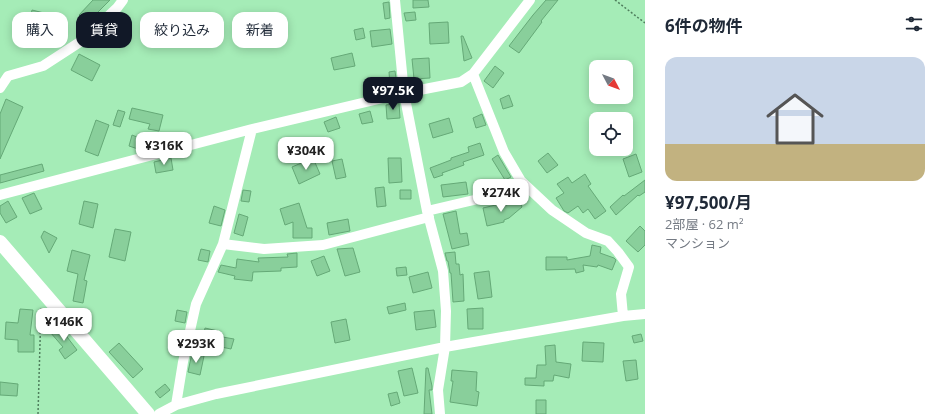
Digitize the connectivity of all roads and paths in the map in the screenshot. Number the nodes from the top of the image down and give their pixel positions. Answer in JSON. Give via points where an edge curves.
{"nodes":[{"id":1,"x":123,"y":0,"type":"edge"},
{"id":2,"x":395,"y":0,"type":"edge"},
{"id":3,"x":530,"y":0,"type":"edge"},
{"id":4,"x":615,"y":0,"type":"edge"},
{"id":5,"x":645,"y":23,"type":"edge"},
{"id":6,"x":473,"y":74,"type":"junction"},
{"id":7,"x":0,"y":88,"type":"edge"},
{"id":8,"x":404,"y":92,"type":"junction"},
{"id":9,"x":252,"y":129,"type":"junction"},
{"id":10,"x":521,"y":182,"type":"junction"},
{"id":11,"x":0,"y":195,"type":"edge"},
{"id":12,"x":428,"y":214,"type":"junction"},
{"id":13,"x":0,"y":242,"type":"edge"},
{"id":14,"x":222,"y":244,"type":"junction"},
{"id":15,"x":47,"y":296,"type":"junction"},
{"id":16,"x":645,"y":314,"type":"edge"},
{"id":17,"x":623,"y":316,"type":"junction"},
{"id":18,"x":445,"y":347,"type":"junction"},
{"id":19,"x":176,"y":405,"type":"junction"},
{"id":20,"x":38,"y":414,"type":"edge"},
{"id":21,"x":148,"y":414,"type":"edge"},
{"id":22,"x":159,"y":414,"type":"edge"},
{"id":23,"x":440,"y":414,"type":"edge"}],
"edges":[{"from":1,"to":7,"type":"street","via":[[83,40],[43,66],[8,76]]},
{"from":2,"to":8,"type":"street"},
{"from":3,"to":6,"type":"street"},
{"from":4,"to":5,"type":"path"},
{"from":6,"to":8,"type":"street","via":[[461,82]]},
{"from":6,"to":10,"type":"street","via":[[504,152]]},
{"from":8,"to":9,"type":"street"},
{"from":8,"to":12,"type":"street"},
{"from":9,"to":11,"type":"street"},
{"from":9,"to":14,"type":"street"},
{"from":10,"to":12,"type":"street","via":[[491,196]]},
{"from":10,"to":17,"type":"street","via":[[552,210],[586,233],[608,241],[618,252],[629,267],[620,294]]},
{"from":12,"to":14,"type":"street","via":[[324,245],[264,249]]},
{"from":12,"to":18,"type":"street","via":[[443,271]]},
{"from":13,"to":15,"type":"highway"},
{"from":14,"to":19,"type":"street","via":[[196,304]]},
{"from":15,"to":20,"type":"path","via":[[41,304]]},
{"from":15,"to":21,"type":"highway"},
{"from":16,"to":17,"type":"street"},
{"from":17,"to":18,"type":"street"},
{"from":18,"to":19,"type":"street","via":[[216,394]]},
{"from":18,"to":23,"type":"street","via":[[438,390]]},
{"from":19,"to":22,"type":"street"}]}
